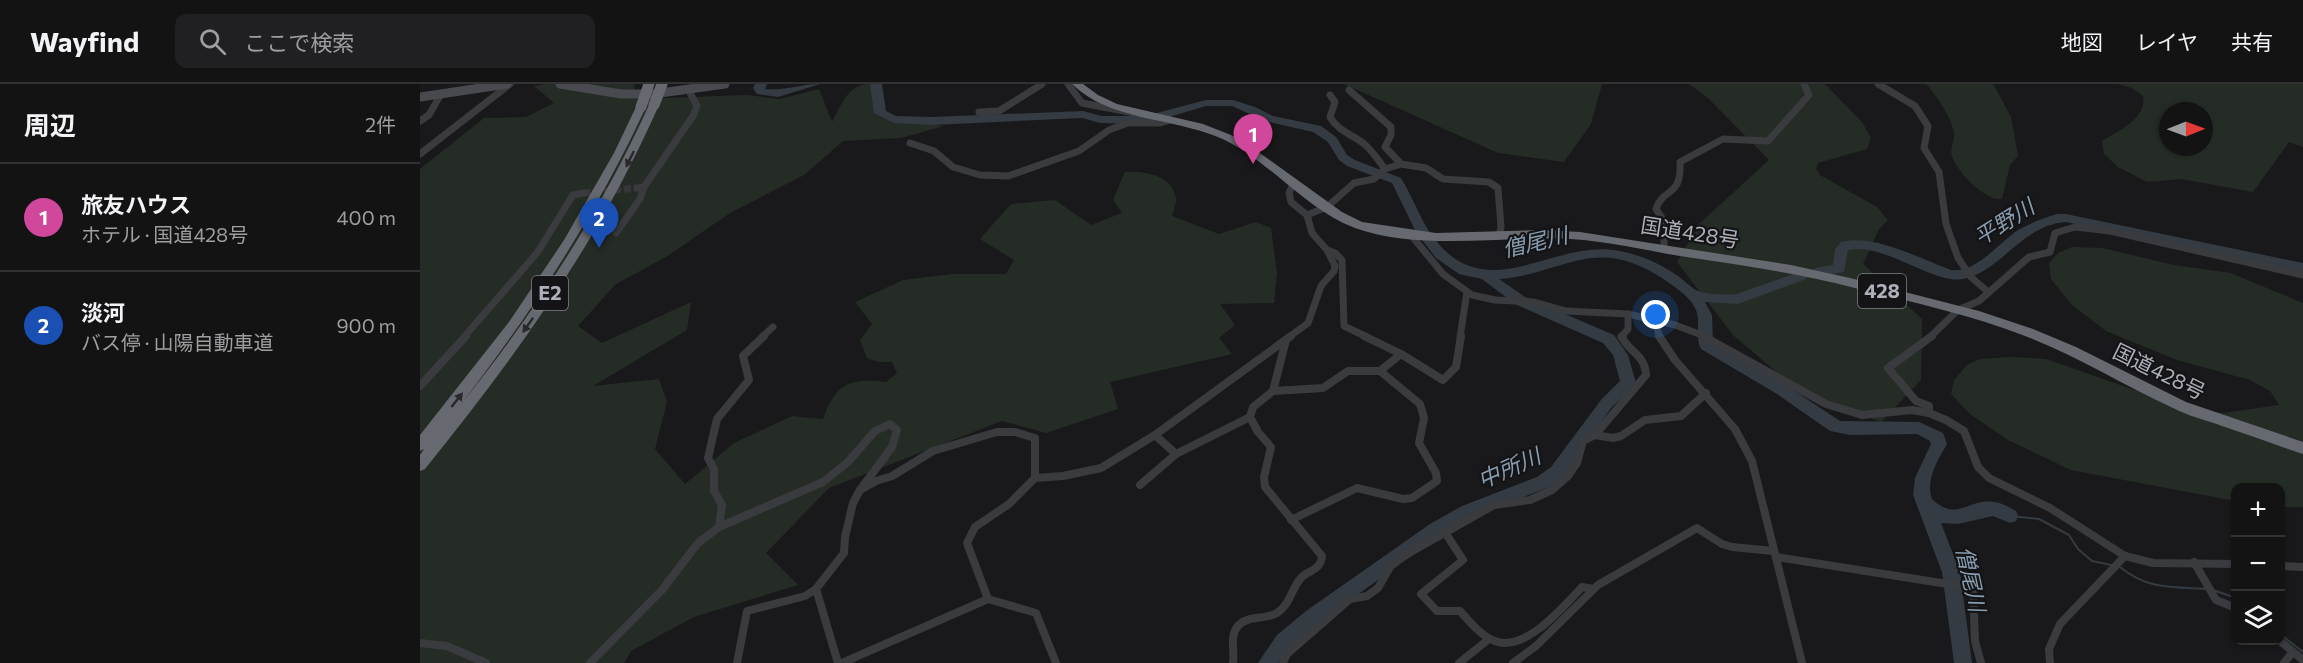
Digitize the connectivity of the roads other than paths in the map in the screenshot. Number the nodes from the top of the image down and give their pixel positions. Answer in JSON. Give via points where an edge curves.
{"nodes":[{"id":1,"x":508,"y":84,"type":"edge"},
{"id":2,"x":560,"y":84,"type":"edge"},
{"id":3,"x":649,"y":84,"type":"edge"},
{"id":4,"x":662,"y":84,"type":"edge"},
{"id":5,"x":725,"y":84,"type":"edge"},
{"id":6,"x":1042,"y":84,"type":"edge"},
{"id":7,"x":1068,"y":84,"type":"edge"},
{"id":8,"x":1077,"y":84,"type":"edge"},
{"id":9,"x":1804,"y":84,"type":"edge"},
{"id":10,"x":1878,"y":84,"type":"edge"},
{"id":11,"x":1349,"y":90,"type":"dead end"},
{"id":12,"x":689,"y":91,"type":"junction"},
{"id":13,"x":441,"y":94,"type":"junction"},
{"id":14,"x":1330,"y":95,"type":"dead end"},
{"id":15,"x":420,"y":97,"type":"edge"},
{"id":16,"x":980,"y":112,"type":"dead end"},
{"id":17,"x":1139,"y":113,"type":"junction"},
{"id":18,"x":1164,"y":118,"type":"junction"},
{"id":19,"x":420,"y":122,"type":"edge"},
{"id":20,"x":910,"y":143,"type":"dead end"},
{"id":21,"x":420,"y":154,"type":"edge"},
{"id":22,"x":1401,"y":164,"type":"junction"},
{"id":23,"x":1385,"y":169,"type":"junction"},
{"id":24,"x":1294,"y":182,"type":"junction"},
{"id":25,"x":584,"y":193,"type":"tunnel mouth"},
{"id":26,"x":1327,"y":207,"type":"junction"},
{"id":27,"x":1307,"y":215,"type":"junction"},
{"id":28,"x":616,"y":233,"type":"dead end"},
{"id":29,"x":1423,"y":236,"type":"junction"},
{"id":30,"x":1499,"y":236,"type":"junction"},
{"id":31,"x":1664,"y":248,"type":"junction"},
{"id":32,"x":1327,"y":250,"type":"junction"},
{"id":33,"x":2303,"y":275,"type":"edge"},
{"id":34,"x":1467,"y":292,"type":"junction"},
{"id":35,"x":1988,"y":292,"type":"junction"},
{"id":36,"x":1958,"y":310,"type":"junction"},
{"id":37,"x":1628,"y":314,"type":"junction"},
{"id":38,"x":1654,"y":320,"type":"junction"},
{"id":39,"x":773,"y":327,"type":"dead end"},
{"id":40,"x":1286,"y":340,"type":"junction"},
{"id":41,"x":1401,"y":354,"type":"junction"},
{"id":42,"x":1380,"y":371,"type":"junction"},
{"id":43,"x":420,"y":386,"type":"edge"},
{"id":44,"x":1273,"y":391,"type":"junction"},
{"id":45,"x":1706,"y":393,"type":"junction"},
{"id":46,"x":1929,"y":413,"type":"junction"},
{"id":47,"x":1250,"y":417,"type":"junction"},
{"id":48,"x":1155,"y":435,"type":"junction"},
{"id":49,"x":1595,"y":435,"type":"junction"},
{"id":50,"x":420,"y":445,"type":"edge"},
{"id":51,"x":2303,"y":448,"type":"edge"},
{"id":52,"x":1176,"y":454,"type":"junction"},
{"id":53,"x":420,"y":465,"type":"edge"},
{"id":54,"x":1035,"y":478,"type":"junction"},
{"id":55,"x":1140,"y":485,"type":"dead end"},
{"id":56,"x":860,"y":490,"type":"junction"},
{"id":57,"x":1291,"y":520,"type":"junction"},
{"id":58,"x":719,"y":527,"type":"junction"},
{"id":59,"x":1446,"y":534,"type":"junction"},
{"id":60,"x":1775,"y":554,"type":"junction"},
{"id":61,"x":2125,"y":556,"type":"junction"},
{"id":62,"x":2194,"y":562,"type":"junction"},
{"id":63,"x":2231,"y":564,"type":"edge"},
{"id":64,"x":2285,"y":566,"type":"edge"},
{"id":65,"x":2303,"y":567,"type":"edge"},
{"id":66,"x":816,"y":589,"type":"junction"},
{"id":67,"x":1593,"y":589,"type":"junction"},
{"id":68,"x":988,"y":598,"type":"junction"},
{"id":69,"x":2231,"y":606,"type":"edge"},
{"id":70,"x":1489,"y":639,"type":"junction"},
{"id":71,"x":420,"y":643,"type":"edge"},
{"id":72,"x":2285,"y":645,"type":"edge"},
{"id":73,"x":2293,"y":652,"type":"junction"},
{"id":74,"x":2303,"y":660,"type":"edge"},
{"id":75,"x":486,"y":663,"type":"edge"},
{"id":76,"x":590,"y":663,"type":"edge"},
{"id":77,"x":737,"y":663,"type":"edge"},
{"id":78,"x":840,"y":663,"type":"edge"},
{"id":79,"x":1056,"y":663,"type":"edge"},
{"id":80,"x":1233,"y":663,"type":"edge"},
{"id":81,"x":1283,"y":663,"type":"edge"},
{"id":82,"x":1460,"y":663,"type":"edge"},
{"id":83,"x":1513,"y":663,"type":"edge"},
{"id":84,"x":1802,"y":663,"type":"edge"},
{"id":85,"x":1981,"y":663,"type":"edge"},
{"id":86,"x":2050,"y":663,"type":"edge"},
{"id":87,"x":2284,"y":663,"type":"edge"}],
"edges":[{"from":1,"to":13,"type":"street"},
{"from":1,"to":21,"type":"street"},
{"from":2,"to":12,"type":"street","via":[[621,94]]},
{"from":50,"to":3,"type":"highway","number":"E2","one_way":true,"bridge":true,"via":[[541,286],[597,196]]},
{"from":4,"to":53,"type":"highway","number":"E2","one_way":true,"bridge":true,"via":[[626,168],[556,285]]},
{"from":5,"to":12,"type":"street"},
{"from":6,"to":16,"type":"street","via":[[999,111]]},
{"from":7,"to":17,"type":"street","via":[[1082,103]]},
{"from":8,"to":17,"type":"highway","name":"国道428号","number":"428","via":[[1106,103]]},
{"from":9,"to":31,"type":"street","via":[[1809,95],[1768,141],[1723,139],[1680,162],[1677,189],[1656,209],[1670,230],[1664,237]]},
{"from":10,"to":35,"type":"street","via":[[1915,106],[1928,126],[1924,148],[1940,174],[1944,214],[1954,246],[1967,275]]},
{"from":11,"to":22,"type":"street","via":[[1388,121],[1392,130],[1385,147]]},
{"from":12,"to":28,"type":"street","via":[[697,106],[693,116],[640,187],[639,199]]},
{"from":13,"to":15,"type":"street"},
{"from":13,"to":19,"type":"street","via":[[429,116]]},
{"from":14,"to":23,"type":"street","via":[[1335,102],[1330,117],[1333,123],[1342,133],[1364,144]]},
{"from":17,"to":18,"type":"highway","name":"国道428号","number":"428"},
{"from":18,"to":20,"type":"street","via":[[1159,123],[1128,123],[1109,130],[1079,151],[1008,176],[980,175],[953,167],[934,151]]},
{"from":18,"to":24,"type":"highway","name":"国道428号","number":"428","via":[[1227,137]]},
{"from":22,"to":23,"type":"street"},
{"from":22,"to":30,"type":"street","via":[[1426,168],[1449,180],[1494,185],[1500,193]]},
{"from":23,"to":26,"type":"street","via":[[1374,179],[1354,183]]},
{"from":24,"to":26,"type":"highway","name":"国道428号","number":"428"},
{"from":24,"to":27,"type":"street","via":[[1288,198]]},
{"from":25,"to":43,"type":"street","via":[[573,195],[537,253]]},
{"from":26,"to":27,"type":"street"},
{"from":26,"to":29,"type":"highway","name":"国道428号","number":"428","via":[[1359,225]]},
{"from":27,"to":32,"type":"street","via":[[1312,233]]},
{"from":29,"to":30,"type":"highway","name":"国道428号","number":"428"},
{"from":29,"to":34,"type":"street","via":[[1422,251]]},
{"from":30,"to":31,"type":"highway","name":"国道428号","number":"428","via":[[1580,236]]},
{"from":31,"to":36,"type":"highway","name":"国道428号","number":"428","via":[[1791,269]]},
{"from":32,"to":40,"type":"street","via":[[1334,271],[1321,286],[1308,323]]},
{"from":32,"to":41,"type":"street","via":[[1342,260],[1344,327]]},
{"from":33,"to":35,"type":"street","via":[[2110,231],[2075,227],[2055,233],[2050,252],[2029,258]]},
{"from":34,"to":37,"type":"street","via":[[1566,311]]},
{"from":34,"to":41,"type":"street","via":[[1456,367],[1443,380]]},
{"from":35,"to":36,"type":"street","via":[[1979,301]]},
{"from":36,"to":46,"type":"street","via":[[1932,336],[1888,368],[1916,402],[1929,406]]},
{"from":36,"to":51,"type":"highway","name":"国道428号","number":"428","via":[[2050,340],[2158,396],[2208,417]]},
{"from":37,"to":38,"type":"street"},
{"from":37,"to":49,"type":"street","via":[[1628,329],[1621,337],[1641,354],[1646,375]]},
{"from":38,"to":45,"type":"street","via":[[1663,344]]},
{"from":38,"to":46,"type":"street","via":[[1714,340],[1826,404],[1862,415],[1912,410]]},
{"from":39,"to":58,"type":"street","via":[[743,356],[749,380],[717,419],[708,458],[714,469],[714,490],[722,505]]},
{"from":40,"to":44,"type":"street"},
{"from":40,"to":48,"type":"street"},
{"from":41,"to":42,"type":"street"},
{"from":42,"to":44,"type":"street","via":[[1348,371],[1335,382],[1311,390]]},
{"from":42,"to":57,"type":"street","via":[[1420,404],[1424,418],[1419,443],[1437,481],[1412,498],[1403,499],[1357,488]]},
{"from":44,"to":47,"type":"street","via":[[1253,406]]},
{"from":45,"to":49,"type":"street","via":[[1681,416],[1645,420],[1621,436]]},
{"from":45,"to":60,"type":"street","via":[[1746,443]]},
{"from":46,"to":61,"type":"street","via":[[1964,431],[1978,467],[1989,478],[2050,508]]},
{"from":47,"to":52,"type":"street"},
{"from":47,"to":57,"type":"street","via":[[1271,447],[1264,472],[1265,487]]},
{"from":48,"to":52,"type":"street"},
{"from":48,"to":54,"type":"street","via":[[1101,468]]},
{"from":49,"to":59,"type":"street","via":[[1584,441],[1577,463],[1552,490],[1530,500],[1494,505]]},
{"from":52,"to":55,"type":"street"},
{"from":54,"to":56,"type":"street","via":[[1035,438],[997,432],[933,451]]},
{"from":54,"to":68,"type":"street","via":[[1009,504],[975,527],[968,543]]},
{"from":56,"to":58,"type":"street","via":[[897,439],[897,430],[890,424],[875,431],[824,482]]},
{"from":56,"to":66,"type":"street","via":[[844,553]]},
{"from":57,"to":80,"type":"street","via":[[1322,556],[1320,568],[1303,576],[1278,613],[1238,625],[1233,634]]},
{"from":58,"to":76,"type":"street","via":[[698,543],[662,590]]},
{"from":59,"to":70,"type":"street","via":[[1463,560],[1421,594],[1437,611],[1460,611]]},
{"from":59,"to":81,"type":"street","via":[[1393,562],[1378,588],[1367,596],[1350,600],[1287,654]]},
{"from":60,"to":67,"type":"street","via":[[1722,544],[1697,528],[1640,557]]},
{"from":60,"to":84,"type":"street"},
{"from":60,"to":85,"type":"street","via":[[1973,588]]},
{"from":61,"to":62,"type":"street","via":[[2153,562]]},
{"from":61,"to":86,"type":"street","via":[[2060,624],[2049,649]]},
{"from":62,"to":63,"type":"street"},
{"from":62,"to":69,"type":"street","via":[[2216,600]]},
{"from":64,"to":65,"type":"street"},
{"from":66,"to":77,"type":"street","via":[[805,596],[747,611]]},
{"from":66,"to":78,"type":"street"},
{"from":67,"to":70,"type":"street","via":[[1582,587],[1526,638],[1513,644]]},
{"from":67,"to":83,"type":"street","via":[[1549,634]]},
{"from":68,"to":78,"type":"street"},
{"from":68,"to":79,"type":"street","via":[[1036,613]]},
{"from":70,"to":82,"type":"street"},
{"from":71,"to":75,"type":"street","via":[[448,645]]},
{"from":72,"to":73,"type":"street"},
{"from":73,"to":74,"type":"street"},
{"from":73,"to":87,"type":"street"}]}
